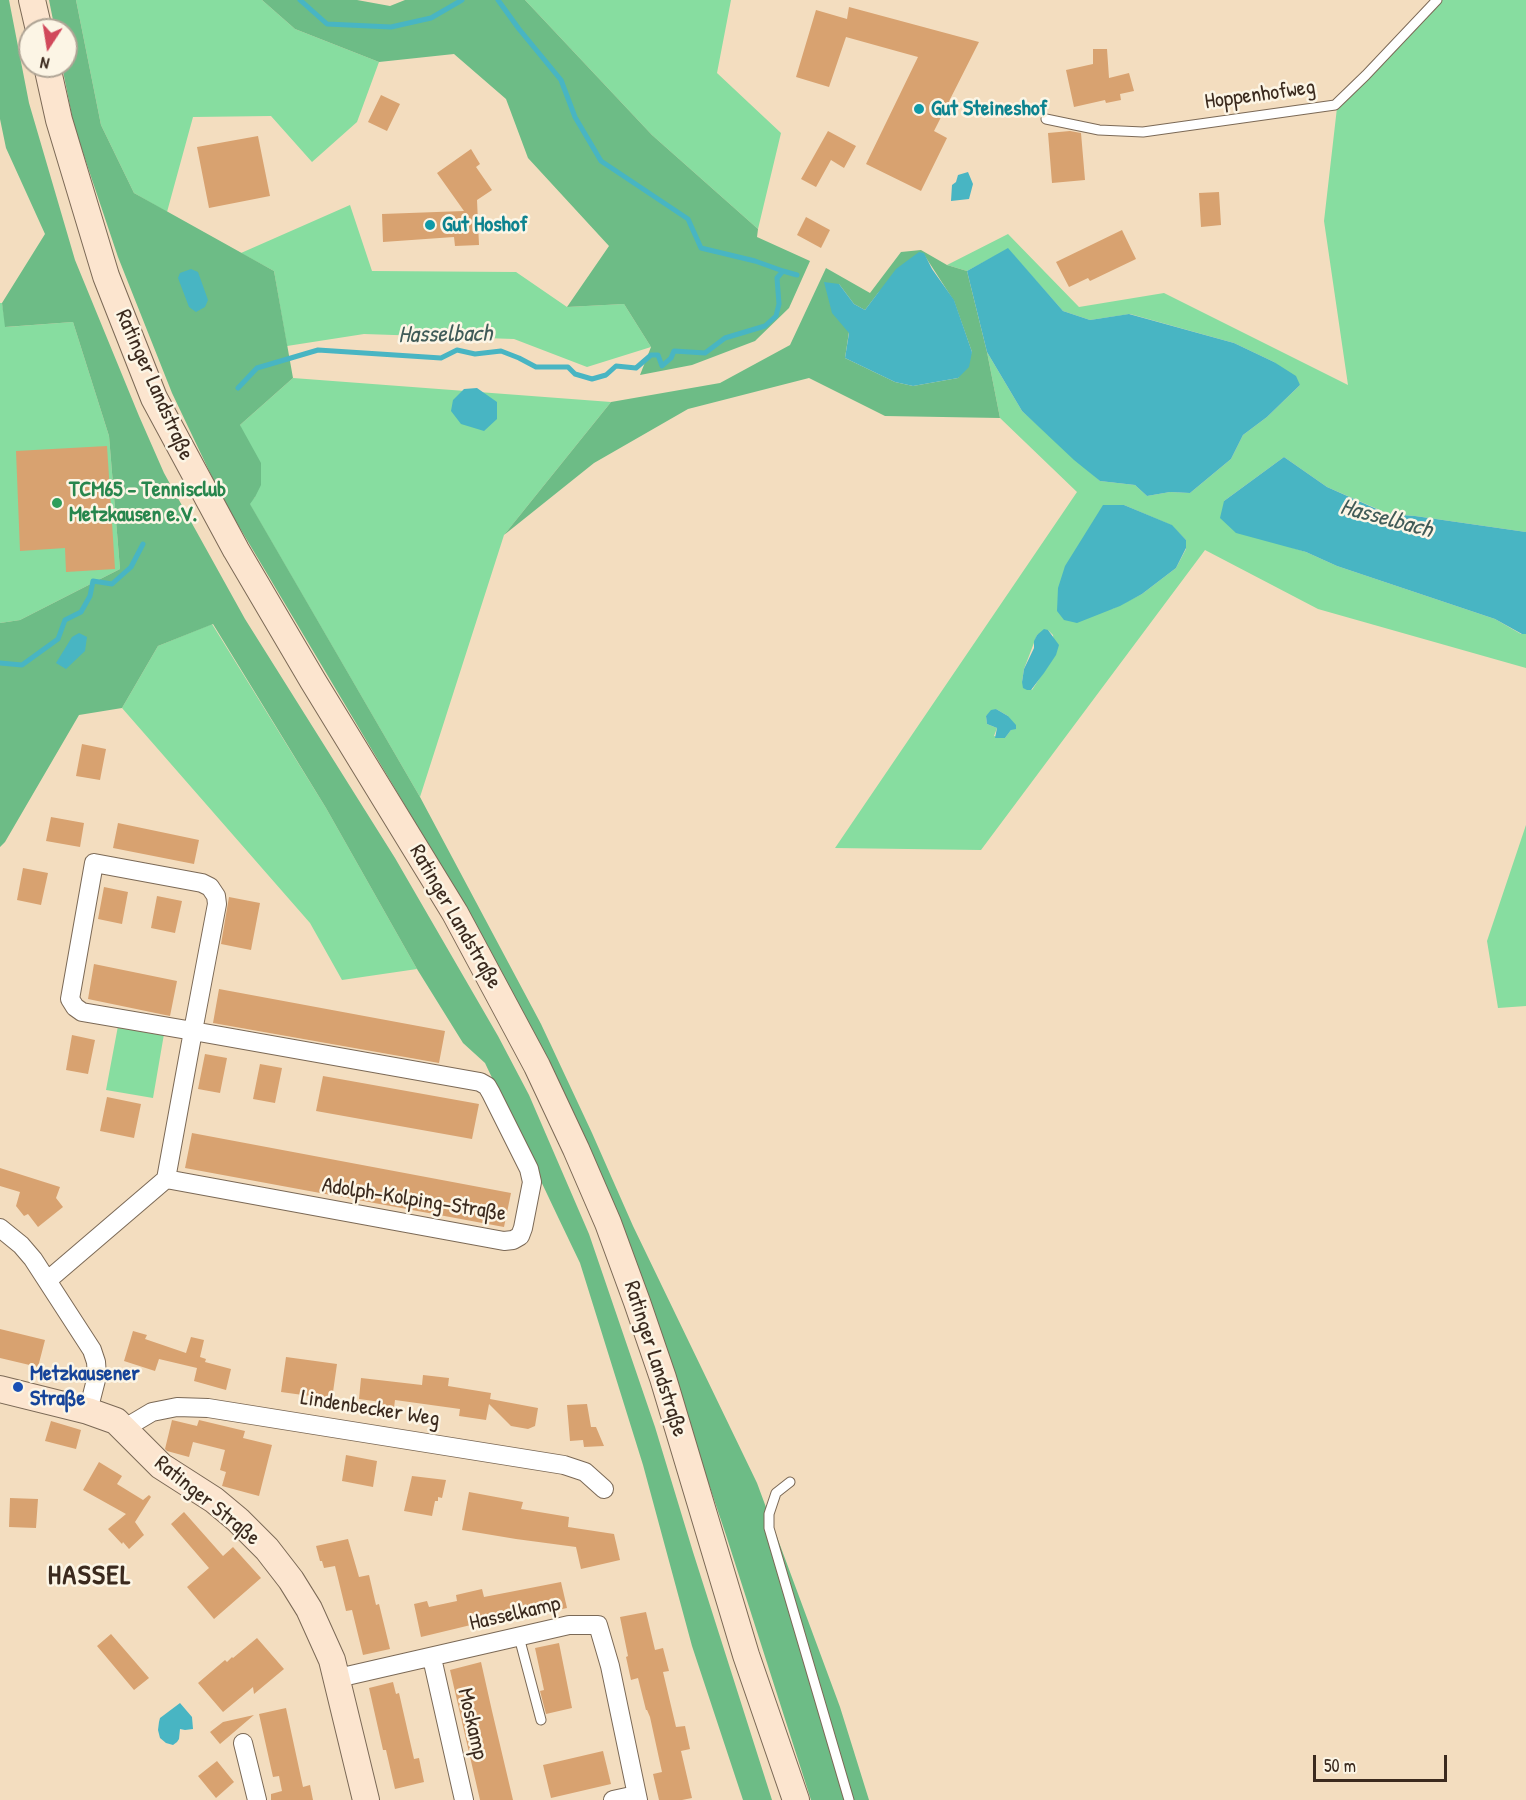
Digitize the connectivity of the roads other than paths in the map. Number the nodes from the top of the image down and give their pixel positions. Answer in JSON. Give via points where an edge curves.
{"nodes":[{"id":1,"x":32,"y":0,"type":"edge"},
{"id":2,"x":1437,"y":0,"type":"edge"},
{"id":3,"x":36,"y":18,"type":"edge"},
{"id":4,"x":49,"y":78,"type":"edge"},
{"id":5,"x":1046,"y":119,"type":"dead end"},
{"id":6,"x":193,"y":1031,"type":"junction"},
{"id":7,"x":166,"y":1179,"type":"junction"},
{"id":8,"x":0,"y":1228,"type":"edge"},
{"id":9,"x":48,"y":1280,"type":"junction"},
{"id":10,"x":0,"y":1389,"type":"edge"},
{"id":11,"x":88,"y":1411,"type":"junction"},
{"id":12,"x":124,"y":1428,"type":"junction"},
{"id":13,"x":790,"y":1482,"type":"dead end"},
{"id":14,"x":604,"y":1489,"type":"dead end"},
{"id":15,"x":519,"y":1637,"type":"junction"},
{"id":16,"x":432,"y":1658,"type":"junction"},
{"id":17,"x":338,"y":1678,"type":"junction"},
{"id":18,"x":541,"y":1720,"type":"dead end"},
{"id":19,"x":243,"y":1743,"type":"dead end"},
{"id":20,"x":637,"y":1797,"type":"edge"},
{"id":21,"x":257,"y":1800,"type":"edge"},
{"id":22,"x":366,"y":1800,"type":"edge"},
{"id":23,"x":464,"y":1800,"type":"edge"},
{"id":24,"x":613,"y":1800,"type":"edge"},
{"id":25,"x":796,"y":1800,"type":"edge"},
{"id":26,"x":849,"y":1800,"type":"edge"}],
"edges":[{"from":1,"to":3,"type":"main road"},
{"from":2,"to":5,"type":"lane","name":"Hoppenhofweg","via":[[1335,105],[1143,132],[1099,130]]},
{"from":4,"to":25,"type":"main road","name":"Ratinger Landstraße","via":[[58,120],[106,276],[154,398],[236,550],[455,913],[537,1066],[576,1149],[638,1302],[746,1655]]},
{"from":6,"to":6,"type":"street","name":"Adolph-Kolping-Straße","via":[[216,896],[202,883],[94,864],[70,999],[82,1012]]},
{"from":6,"to":7,"type":"street","name":"Adolph-Kolping-Straße"},
{"from":6,"to":7,"type":"street","name":"Adolph-Kolping-Straße","via":[[487,1086],[531,1175],[527,1205],[520,1236],[504,1241]]},
{"from":7,"to":9,"type":"street"},
{"from":8,"to":9,"type":"street","via":[[21,1245]]},
{"from":9,"to":11,"type":"street","via":[[96,1362],[98,1376]]},
{"from":10,"to":11,"type":"main road","name":"Ratinger Straße"},
{"from":11,"to":12,"type":"main road","name":"Ratinger Straße"},
{"from":12,"to":14,"type":"street","name":"Lindenbecker Weg","via":[[152,1412],[177,1407],[208,1408],[564,1465],[585,1472]]},
{"from":12,"to":17,"type":"main road","name":"Ratinger Straße","via":[[161,1466],[214,1500],[267,1549],[309,1609]]},
{"from":13,"to":26,"type":"lane","via":[[776,1493],[768,1514],[768,1528]]},
{"from":15,"to":16,"type":"street","name":"Hasselkamp"},
{"from":15,"to":18,"type":"lane"},
{"from":15,"to":20,"type":"street","name":"Hasselkamp","via":[[569,1625],[598,1625]]},
{"from":16,"to":17,"type":"street","name":"Hasselkamp"},
{"from":16,"to":23,"type":"street","name":"Moskamp"},
{"from":17,"to":22,"type":"main road","name":"Ratinger Straße"},
{"from":19,"to":21,"type":"street"},
{"from":20,"to":24,"type":"street"}]}
